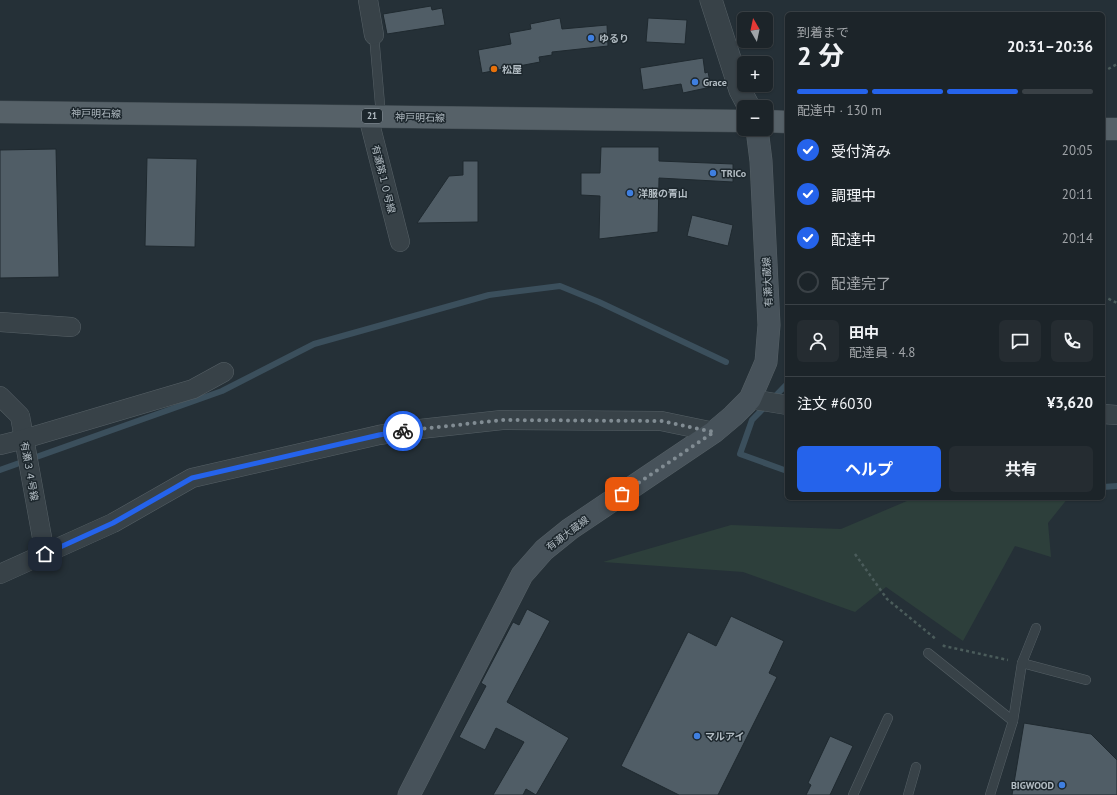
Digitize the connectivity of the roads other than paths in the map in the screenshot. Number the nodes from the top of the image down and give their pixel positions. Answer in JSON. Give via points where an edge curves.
{"nodes":[{"id":1,"x":368,"y":0,"type":"edge"},
{"id":2,"x":712,"y":0,"type":"edge"},
{"id":3,"x":374,"y":35,"type":"joint"},
{"id":4,"x":745,"y":100,"type":"edge"},
{"id":5,"x":0,"y":112,"type":"edge"},
{"id":6,"x":374,"y":116,"type":"junction"},
{"id":7,"x":737,"y":121,"type":"edge"},
{"id":8,"x":773,"y":121,"type":"edge"},
{"id":9,"x":785,"y":122,"type":"edge"},
{"id":10,"x":1105,"y":129,"type":"edge"},
{"id":11,"x":1117,"y":129,"type":"edge"},
{"id":12,"x":758,"y":136,"type":"edge"},
{"id":13,"x":400,"y":242,"type":"dead end"},
{"id":14,"x":0,"y":322,"type":"edge"},
{"id":15,"x":71,"y":327,"type":"dead end"},
{"id":16,"x":224,"y":372,"type":"dead end"},
{"id":17,"x":0,"y":396,"type":"edge"},
{"id":18,"x":750,"y":399,"type":"junction"},
{"id":19,"x":785,"y":405,"type":"edge"},
{"id":20,"x":1105,"y":414,"type":"edge"},
{"id":21,"x":1117,"y":415,"type":"edge"},
{"id":22,"x":714,"y":432,"type":"junction"},
{"id":23,"x":25,"y":443,"type":"junction"},
{"id":24,"x":0,"y":445,"type":"edge"},
{"id":25,"x":45,"y":554,"type":"junction"},
{"id":26,"x":0,"y":574,"type":"edge"},
{"id":27,"x":1036,"y":628,"type":"dead end"},
{"id":28,"x":928,"y":653,"type":"dead end"},
{"id":29,"x":1022,"y":663,"type":"junction"},
{"id":30,"x":1086,"y":680,"type":"dead end"},
{"id":31,"x":888,"y":718,"type":"dead end"},
{"id":32,"x":1013,"y":721,"type":"junction"},
{"id":33,"x":916,"y":768,"type":"dead end"},
{"id":34,"x":409,"y":795,"type":"edge"},
{"id":35,"x":853,"y":795,"type":"edge"},
{"id":36,"x":908,"y":795,"type":"edge"},
{"id":37,"x":990,"y":795,"type":"edge"}],
"edges":[{"from":1,"to":3,"type":"street","name":"有瀬第１０号線"},
{"from":2,"to":4,"type":"street"},
{"from":3,"to":6,"type":"lane","name":"有瀬第１０号線"},
{"from":5,"to":6,"type":"main road","name":"神戸明石線","number":"21"},
{"from":6,"to":7,"type":"main road","name":"神戸明石線","number":"21"},
{"from":6,"to":13,"type":"street","name":"有瀬第１０号線"},
{"from":8,"to":9,"type":"main road"},
{"from":10,"to":11,"type":"main road"},
{"from":12,"to":18,"type":"main road","name":"有瀬大蔵線","via":[[769,325],[766,362]]},
{"from":14,"to":15,"type":"street"},
{"from":16,"to":23,"type":"street","via":[[194,389]]},
{"from":17,"to":23,"type":"street","name":"有瀬３４号線","via":[[20,416]]},
{"from":18,"to":19,"type":"street"},
{"from":18,"to":22,"type":"main road","name":"有瀬大蔵線"},
{"from":20,"to":21,"type":"street"},
{"from":22,"to":25,"type":"street","via":[[661,421],[502,420],[379,435],[192,478],[113,523]]},
{"from":22,"to":34,"type":"main road","name":"有瀬大蔵線","via":[[570,529],[544,550],[522,575]]},
{"from":23,"to":24,"type":"street"},
{"from":23,"to":25,"type":"street","name":"有瀬３４号線"},
{"from":25,"to":26,"type":"street"},
{"from":27,"to":29,"type":"lane"},
{"from":28,"to":32,"type":"lane"},
{"from":29,"to":30,"type":"lane"},
{"from":29,"to":32,"type":"lane"},
{"from":31,"to":35,"type":"lane"},
{"from":32,"to":37,"type":"lane"},
{"from":33,"to":36,"type":"lane"}]}
